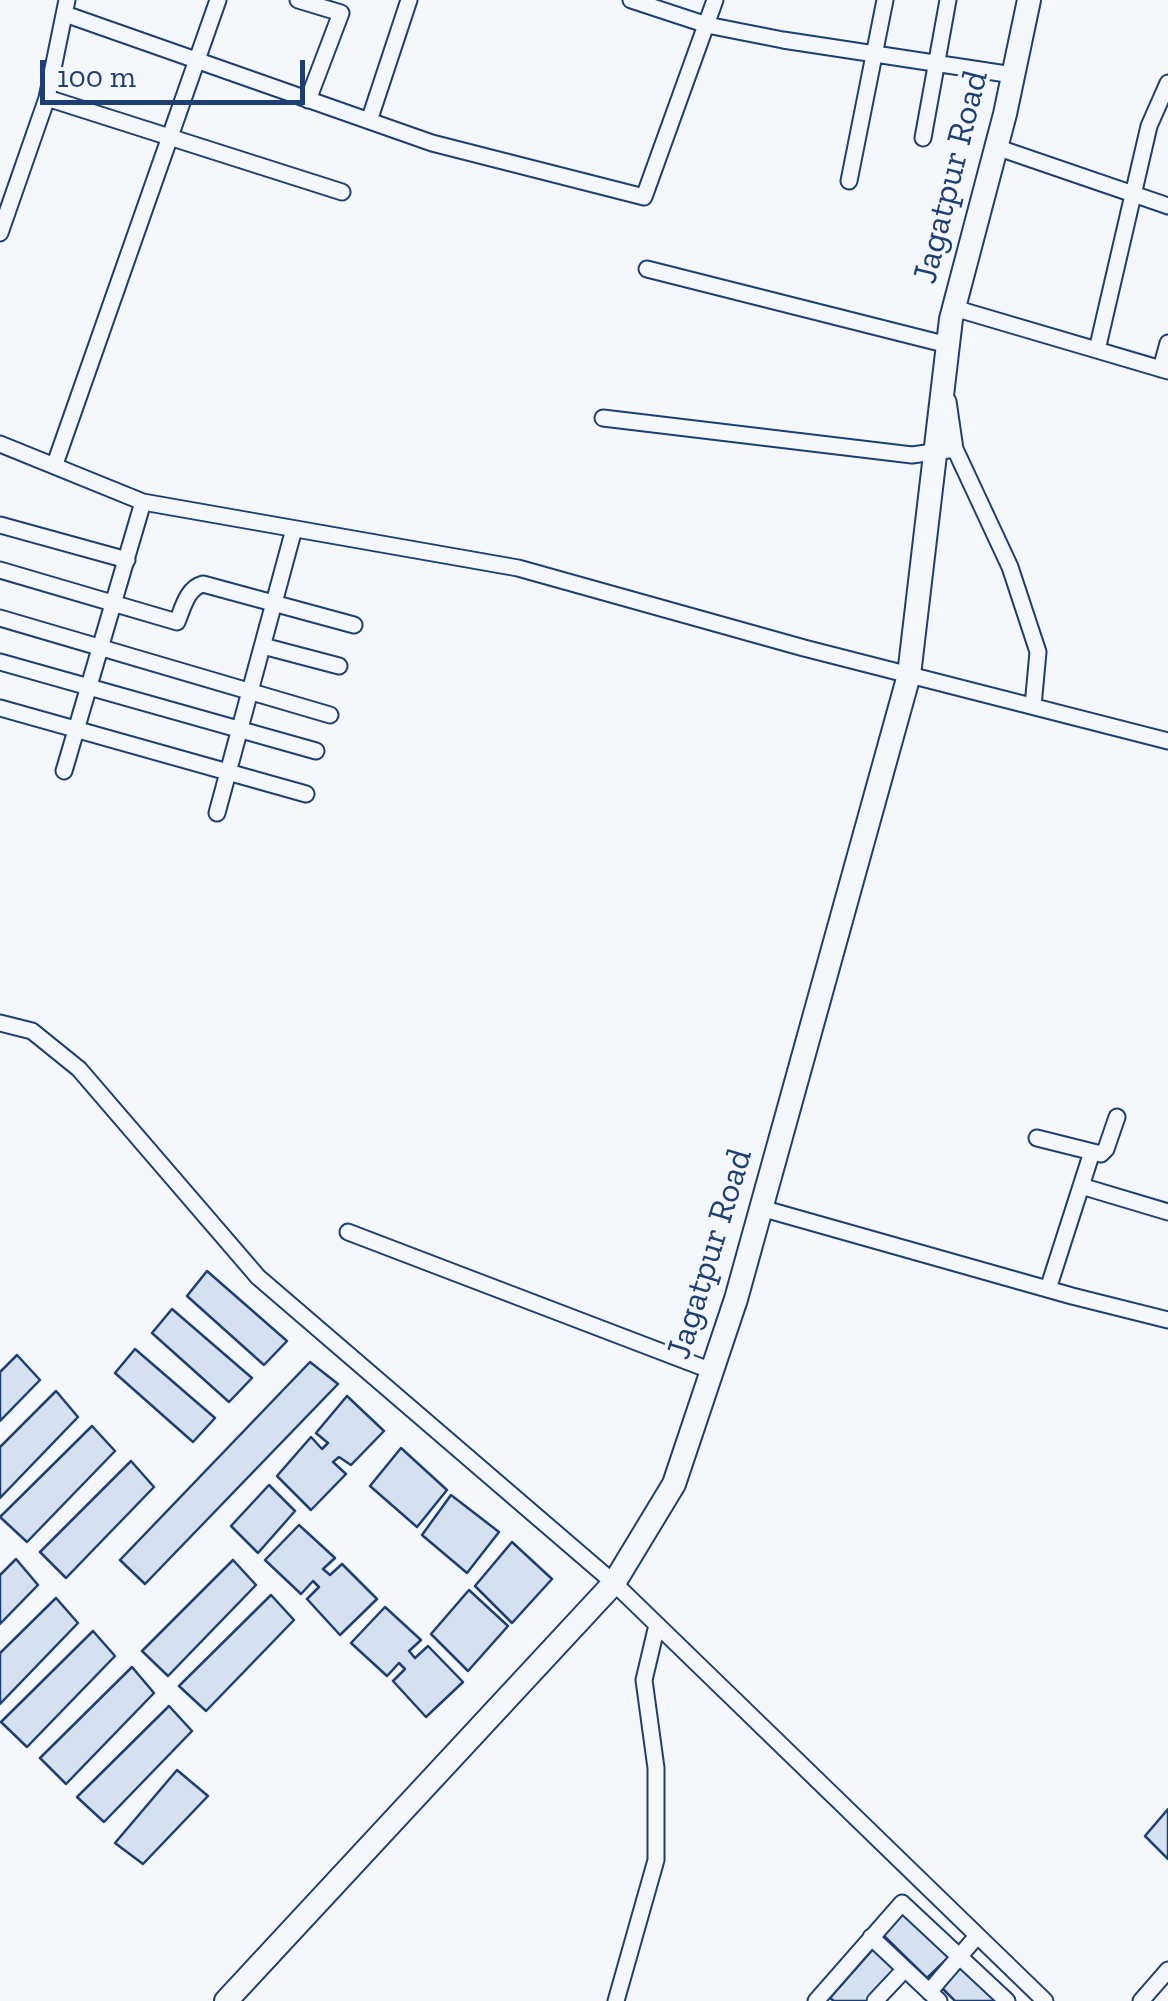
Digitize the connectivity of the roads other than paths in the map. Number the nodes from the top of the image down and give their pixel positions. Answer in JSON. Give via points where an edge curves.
{"nodes":[{"id":1,"x":218,"y":0,"type":"edge"},
{"id":2,"x":298,"y":0,"type":"edge"},
{"id":3,"x":409,"y":0,"type":"edge"},
{"id":4,"x":631,"y":0,"type":"edge"},
{"id":5,"x":715,"y":0,"type":"edge"},
{"id":6,"x":884,"y":0,"type":"edge"},
{"id":7,"x":948,"y":0,"type":"edge"},
{"id":8,"x":1030,"y":0,"type":"edge"},
{"id":9,"x":66,"y":7,"type":"edge"},
{"id":10,"x":707,"y":24,"type":"junction"},
{"id":11,"x":875,"y":53,"type":"junction"},
{"id":12,"x":198,"y":61,"type":"junction"},
{"id":13,"x":937,"y":64,"type":"junction"},
{"id":14,"x":1014,"y":75,"type":"junction"},
{"id":15,"x":1168,"y":83,"type":"edge"},
{"id":16,"x":47,"y":98,"type":"junction"},
{"id":17,"x":308,"y":100,"type":"junction"},
{"id":18,"x":369,"y":121,"type":"junction"},
{"id":19,"x":923,"y":138,"type":"dead end"},
{"id":20,"x":171,"y":139,"type":"junction"},
{"id":21,"x":996,"y":147,"type":"junction"},
{"id":22,"x":848,"y":182,"type":"dead end"},
{"id":23,"x":342,"y":192,"type":"dead end"},
{"id":24,"x":1132,"y":194,"type":"junction"},
{"id":25,"x":1168,"y":206,"type":"edge"},
{"id":26,"x":0,"y":233,"type":"edge"},
{"id":27,"x":647,"y":270,"type":"dead end"},
{"id":28,"x":954,"y":308,"type":"junction"},
{"id":29,"x":1168,"y":343,"type":"edge"},
{"id":30,"x":948,"y":346,"type":"junction"},
{"id":31,"x":1098,"y":350,"type":"junction"},
{"id":32,"x":1164,"y":370,"type":"edge"},
{"id":33,"x":603,"y":418,"type":"dead end"},
{"id":34,"x":0,"y":444,"type":"edge"},
{"id":35,"x":946,"y":450,"type":"junction"},
{"id":36,"x":55,"y":464,"type":"junction"},
{"id":37,"x":143,"y":502,"type":"junction"},
{"id":38,"x":0,"y":525,"type":"edge"},
{"id":39,"x":294,"y":529,"type":"junction"},
{"id":40,"x":126,"y":560,"type":"junction"},
{"id":41,"x":0,"y":570,"type":"edge"},
{"id":42,"x":114,"y":602,"type":"junction"},
{"id":43,"x":273,"y":604,"type":"junction"},
{"id":44,"x":0,"y":618,"type":"edge"},
{"id":45,"x":354,"y":626,"type":"dead end"},
{"id":46,"x":263,"y":646,"type":"junction"},
{"id":47,"x":101,"y":648,"type":"junction"},
{"id":48,"x":0,"y":662,"type":"edge"},
{"id":49,"x":339,"y":666,"type":"dead end"},
{"id":50,"x":910,"y":675,"type":"junction"},
{"id":51,"x":89,"y":688,"type":"junction"},
{"id":52,"x":249,"y":693,"type":"junction"},
{"id":53,"x":1033,"y":706,"type":"junction"},
{"id":54,"x":0,"y":708,"type":"edge"},
{"id":55,"x":330,"y":715,"type":"dead end"},
{"id":56,"x":76,"y":730,"type":"junction"},
{"id":57,"x":240,"y":730,"type":"junction"},
{"id":58,"x":1168,"y":741,"type":"edge"},
{"id":59,"x":316,"y":751,"type":"dead end"},
{"id":60,"x":64,"y":770,"type":"dead end"},
{"id":61,"x":228,"y":772,"type":"junction"},
{"id":62,"x":306,"y":794,"type":"dead end"},
{"id":63,"x":217,"y":813,"type":"dead end"},
{"id":64,"x":0,"y":1023,"type":"edge"},
{"id":65,"x":1116,"y":1116,"type":"dead end"},
{"id":66,"x":1037,"y":1138,"type":"dead end"},
{"id":67,"x":1092,"y":1152,"type":"junction"},
{"id":68,"x":1081,"y":1186,"type":"junction"},
{"id":69,"x":761,"y":1208,"type":"junction"},
{"id":70,"x":1168,"y":1212,"type":"edge"},
{"id":71,"x":348,"y":1232,"type":"dead end"},
{"id":72,"x":1048,"y":1290,"type":"junction"},
{"id":73,"x":1168,"y":1320,"type":"edge"},
{"id":74,"x":712,"y":1371,"type":"junction"},
{"id":75,"x":614,"y":1584,"type":"junction"},
{"id":76,"x":657,"y":1626,"type":"junction"},
{"id":77,"x":978,"y":1936,"type":"junction"},
{"id":78,"x":871,"y":1937,"type":"junction"},
{"id":79,"x":960,"y":1956,"type":"junction"},
{"id":80,"x":904,"y":1968,"type":"junction"},
{"id":81,"x":1168,"y":1970,"type":"edge"},
{"id":82,"x":934,"y":1996,"type":"edge"},
{"id":83,"x":819,"y":2000,"type":"edge"},
{"id":84,"x":226,"y":2001,"type":"edge"},
{"id":85,"x":616,"y":2001,"type":"edge"},
{"id":86,"x":875,"y":2001,"type":"edge"},
{"id":87,"x":1007,"y":2001,"type":"edge"},
{"id":88,"x":1044,"y":2001,"type":"edge"},
{"id":89,"x":1141,"y":2001,"type":"edge"}],
"edges":[{"from":1,"to":12,"type":"street"},
{"from":2,"to":17,"type":"street","via":[[341,12]]},
{"from":3,"to":18,"type":"street"},
{"from":4,"to":10,"type":"street"},
{"from":5,"to":10,"type":"street"},
{"from":6,"to":11,"type":"street"},
{"from":7,"to":13,"type":"street"},
{"from":8,"to":14,"type":"street","name":"Jagatpur Road"},
{"from":9,"to":12,"type":"street"},
{"from":9,"to":16,"type":"street"},
{"from":10,"to":11,"type":"street"},
{"from":10,"to":18,"type":"street","via":[[644,197],[432,144]]},
{"from":11,"to":13,"type":"street"},
{"from":11,"to":22,"type":"street"},
{"from":12,"to":17,"type":"street"},
{"from":12,"to":20,"type":"street"},
{"from":13,"to":14,"type":"street"},
{"from":13,"to":19,"type":"street"},
{"from":14,"to":21,"type":"street","name":"Jagatpur Road"},
{"from":15,"to":24,"type":"street"},
{"from":16,"to":20,"type":"street"},
{"from":16,"to":26,"type":"street"},
{"from":17,"to":18,"type":"street"},
{"from":20,"to":23,"type":"street"},
{"from":20,"to":36,"type":"street"},
{"from":21,"to":24,"type":"street"},
{"from":21,"to":28,"type":"street","name":"Jagatpur Road"},
{"from":24,"to":25,"type":"street"},
{"from":24,"to":31,"type":"street"},
{"from":27,"to":30,"type":"street"},
{"from":28,"to":30,"type":"street","name":"Jagatpur Road"},
{"from":28,"to":31,"type":"street"},
{"from":29,"to":32,"type":"street"},
{"from":30,"to":35,"type":"street","name":"Jagatpur Road"},
{"from":31,"to":32,"type":"street"},
{"from":33,"to":35,"type":"street","via":[[912,455]]},
{"from":34,"to":36,"type":"street"},
{"from":35,"to":50,"type":"street","name":"Jagatpur Road"},
{"from":35,"to":53,"type":"street","name":"Jagatpur Road","via":[[1010,568],[1038,652]]},
{"from":36,"to":37,"type":"street"},
{"from":37,"to":39,"type":"street"},
{"from":37,"to":40,"type":"street"},
{"from":38,"to":40,"type":"street"},
{"from":39,"to":43,"type":"street"},
{"from":39,"to":50,"type":"street","via":[[518,568]]},
{"from":40,"to":42,"type":"street"},
{"from":41,"to":42,"type":"street"},
{"from":42,"to":43,"type":"street","via":[[178,622],[189,595],[203,584]]},
{"from":42,"to":47,"type":"street"},
{"from":43,"to":45,"type":"street"},
{"from":43,"to":46,"type":"street"},
{"from":44,"to":47,"type":"street"},
{"from":46,"to":49,"type":"street"},
{"from":46,"to":52,"type":"street"},
{"from":47,"to":51,"type":"street"},
{"from":47,"to":52,"type":"street"},
{"from":48,"to":51,"type":"street"},
{"from":50,"to":53,"type":"street"},
{"from":50,"to":69,"type":"street","name":"Jagatpur Road"},
{"from":51,"to":56,"type":"street"},
{"from":51,"to":57,"type":"street"},
{"from":52,"to":55,"type":"street"},
{"from":52,"to":57,"type":"street"},
{"from":53,"to":58,"type":"street"},
{"from":54,"to":56,"type":"street"},
{"from":56,"to":60,"type":"street"},
{"from":56,"to":61,"type":"street"},
{"from":57,"to":59,"type":"street"},
{"from":57,"to":61,"type":"street"},
{"from":61,"to":62,"type":"street"},
{"from":61,"to":63,"type":"street"},
{"from":64,"to":75,"type":"street","via":[[32,1031],[80,1068],[258,1278]]},
{"from":65,"to":67,"type":"street","via":[[1106,1149]]},
{"from":66,"to":67,"type":"street"},
{"from":67,"to":68,"type":"street"},
{"from":68,"to":70,"type":"street"},
{"from":68,"to":72,"type":"street"},
{"from":69,"to":72,"type":"street"},
{"from":69,"to":74,"type":"street","name":"Jagatpur Road"},
{"from":71,"to":74,"type":"street"},
{"from":72,"to":73,"type":"street"},
{"from":74,"to":75,"type":"street","name":"Jagatpur Road","via":[[674,1484]]},
{"from":75,"to":76,"type":"street"},
{"from":75,"to":84,"type":"street","name":"Jagatpur Road"},
{"from":76,"to":77,"type":"street"},
{"from":76,"to":85,"type":"street","via":[[644,1680],[656,1768],[656,1860]]},
{"from":77,"to":79,"type":"street"},
{"from":77,"to":88,"type":"street"},
{"from":78,"to":79,"type":"street","via":[[902,1903]]},
{"from":78,"to":80,"type":"street"},
{"from":78,"to":83,"type":"street"},
{"from":79,"to":82,"type":"street"},
{"from":79,"to":87,"type":"street"},
{"from":80,"to":82,"type":"street"},
{"from":80,"to":86,"type":"street"},
{"from":81,"to":89,"type":"street"}]}
